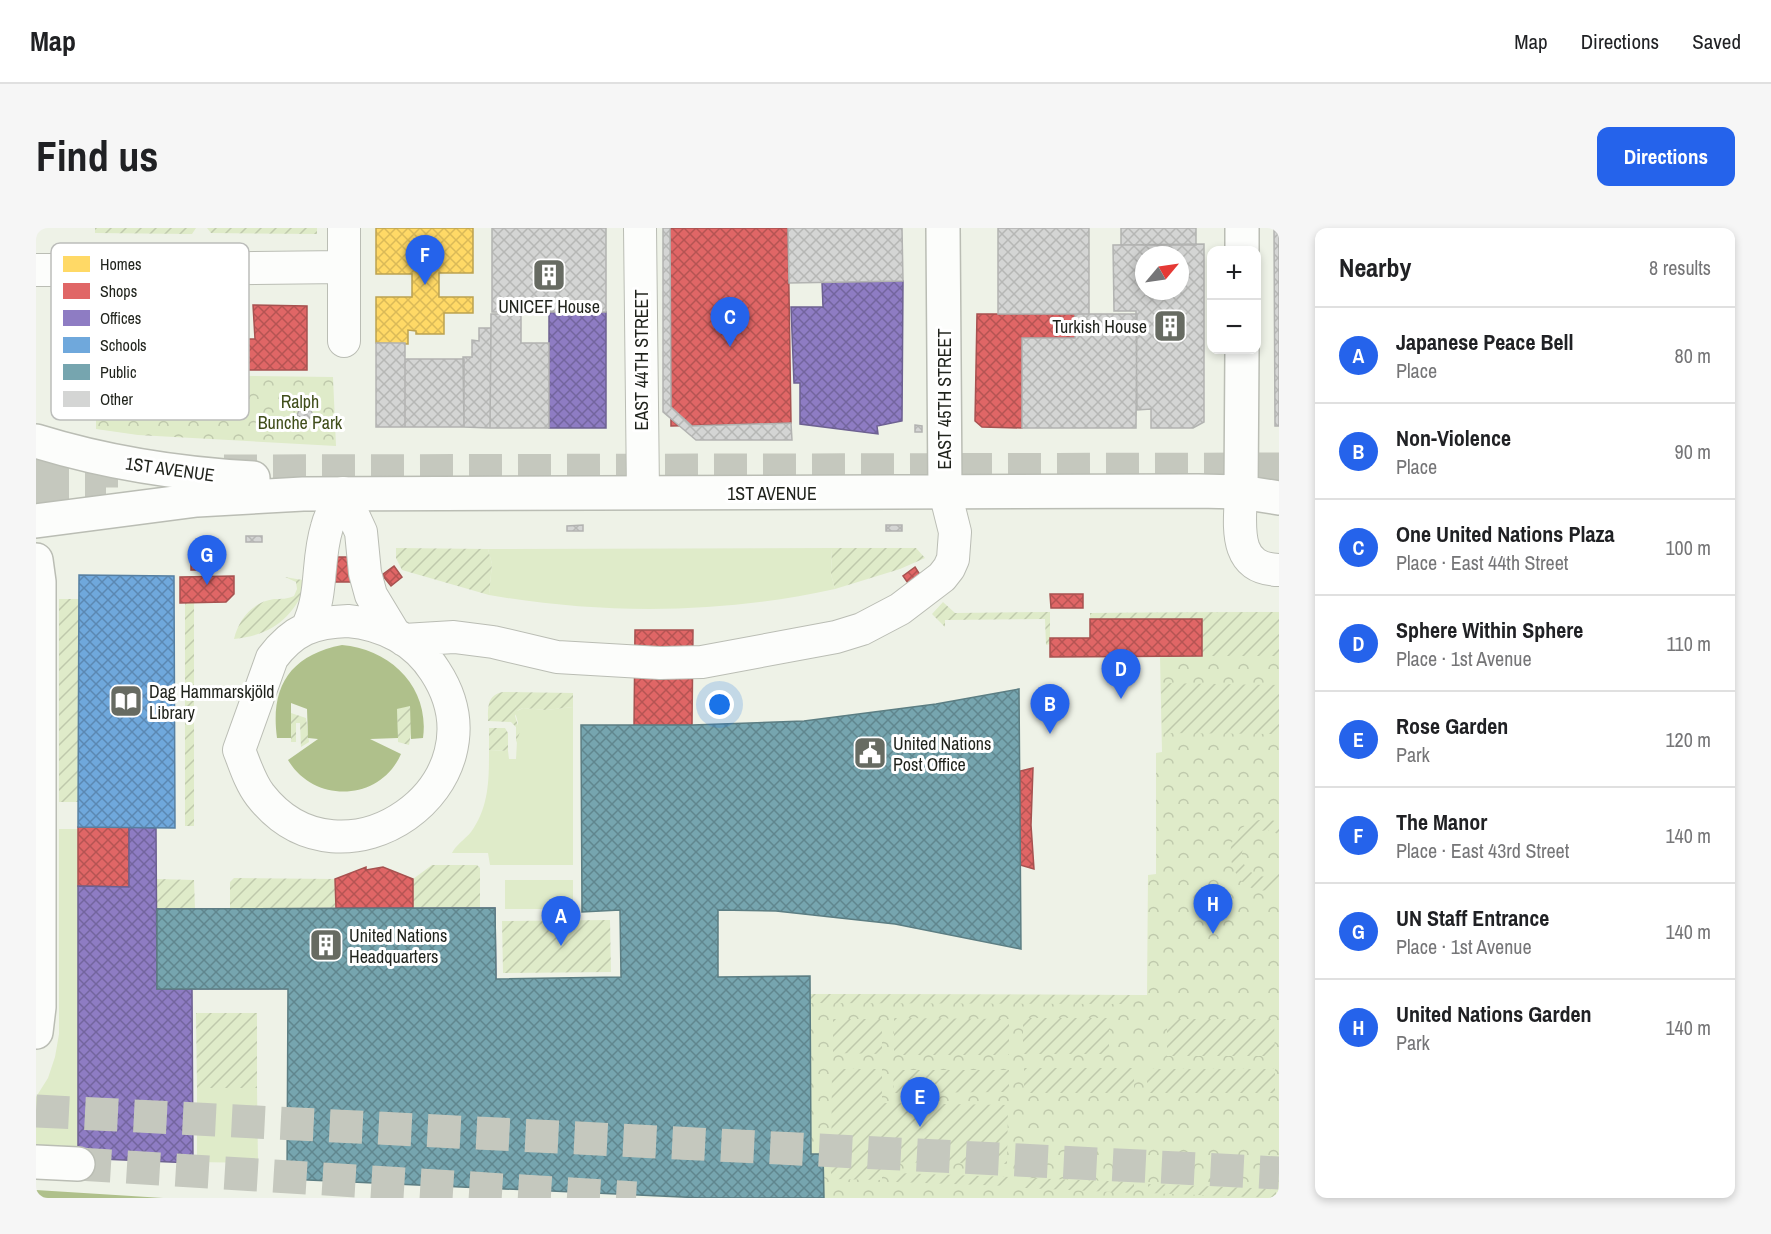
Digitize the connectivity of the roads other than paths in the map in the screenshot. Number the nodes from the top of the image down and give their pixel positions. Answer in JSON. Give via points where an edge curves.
{"nodes":[{"id":1,"x":344,"y":228,"type":"edge"},
{"id":2,"x":640,"y":228,"type":"edge"},
{"id":3,"x":943,"y":228,"type":"edge"},
{"id":4,"x":1242,"y":228,"type":"edge"},
{"id":5,"x":1242,"y":246,"type":"edge"},
{"id":6,"x":344,"y":267,"type":"junction"},
{"id":7,"x":249,"y":268,"type":"edge"},
{"id":8,"x":344,"y":341,"type":"dead end"},
{"id":9,"x":1242,"y":354,"type":"edge"},
{"id":10,"x":36,"y":441,"type":"edge"},
{"id":11,"x":1279,"y":482,"type":"edge"},
{"id":12,"x":945,"y":492,"type":"junction"},
{"id":13,"x":1240,"y":492,"type":"junction"},
{"id":14,"x":344,"y":493,"type":"junction"},
{"id":15,"x":643,"y":493,"type":"junction"},
{"id":16,"x":303,"y":494,"type":"junction"},
{"id":17,"x":1279,"y":498,"type":"edge"},
{"id":18,"x":36,"y":521,"type":"edge"},
{"id":19,"x":36,"y":560,"type":"edge"},
{"id":20,"x":1279,"y":570,"type":"edge"},
{"id":21,"x":307,"y":628,"type":"junction"},
{"id":22,"x":399,"y":636,"type":"junction"},
{"id":23,"x":38,"y":1020,"type":"edge"},
{"id":24,"x":36,"y":1162,"type":"edge"},
{"id":25,"x":78,"y":1164,"type":"tunnel mouth"}],
"edges":[{"from":1,"to":6,"type":"street"},
{"from":2,"to":15,"type":"street","name":"EAST 44TH STREET"},
{"from":3,"to":12,"type":"main road","name":"EAST 45TH STREET"},
{"from":4,"to":5,"type":"main road"},
{"from":6,"to":7,"type":"street","bridge":true},
{"from":6,"to":8,"type":"street"},
{"from":9,"to":13,"type":"main road"},
{"from":10,"to":16,"type":"main road","name":"1ST AVENUE","via":[[92,457],[170,471],[272,480]]},
{"from":11,"to":13,"type":"main road","name":"1ST AVENUE"},
{"from":12,"to":13,"type":"main road","name":"1ST AVENUE"},
{"from":12,"to":15,"type":"main road","name":"1ST AVENUE"},
{"from":12,"to":22,"type":"street","name":"EAST 45TH STREET","via":[[955,532],[953,559],[942,577],[900,609],[862,628],[814,643],[702,662],[660,663],[567,658],[454,637]]},
{"from":13,"to":17,"type":"main road","name":"1ST AVENUE"},
{"from":13,"to":20,"type":"street","via":[[1240,533],[1246,555],[1262,567]]},
{"from":14,"to":15,"type":"main road","name":"1ST AVENUE"},
{"from":14,"to":16,"type":"main road","name":"1ST AVENUE"},
{"from":14,"to":21,"type":"street","via":[[327,527],[320,590]]},
{"from":14,"to":22,"type":"street","via":[[361,532],[371,595]]},
{"from":16,"to":18,"type":"main road","name":"1ST AVENUE","via":[[197,500]]},
{"from":19,"to":23,"type":"main road"},
{"from":21,"to":22,"type":"street","via":[[348,621]]},
{"from":21,"to":22,"type":"street","via":[[290,636],[272,658],[239,750],[249,777],[271,806],[298,825],[334,836],[373,833],[405,818],[429,796],[447,764],[452,738],[448,700],[430,663]]},
{"from":24,"to":25,"type":"main road"}]}
